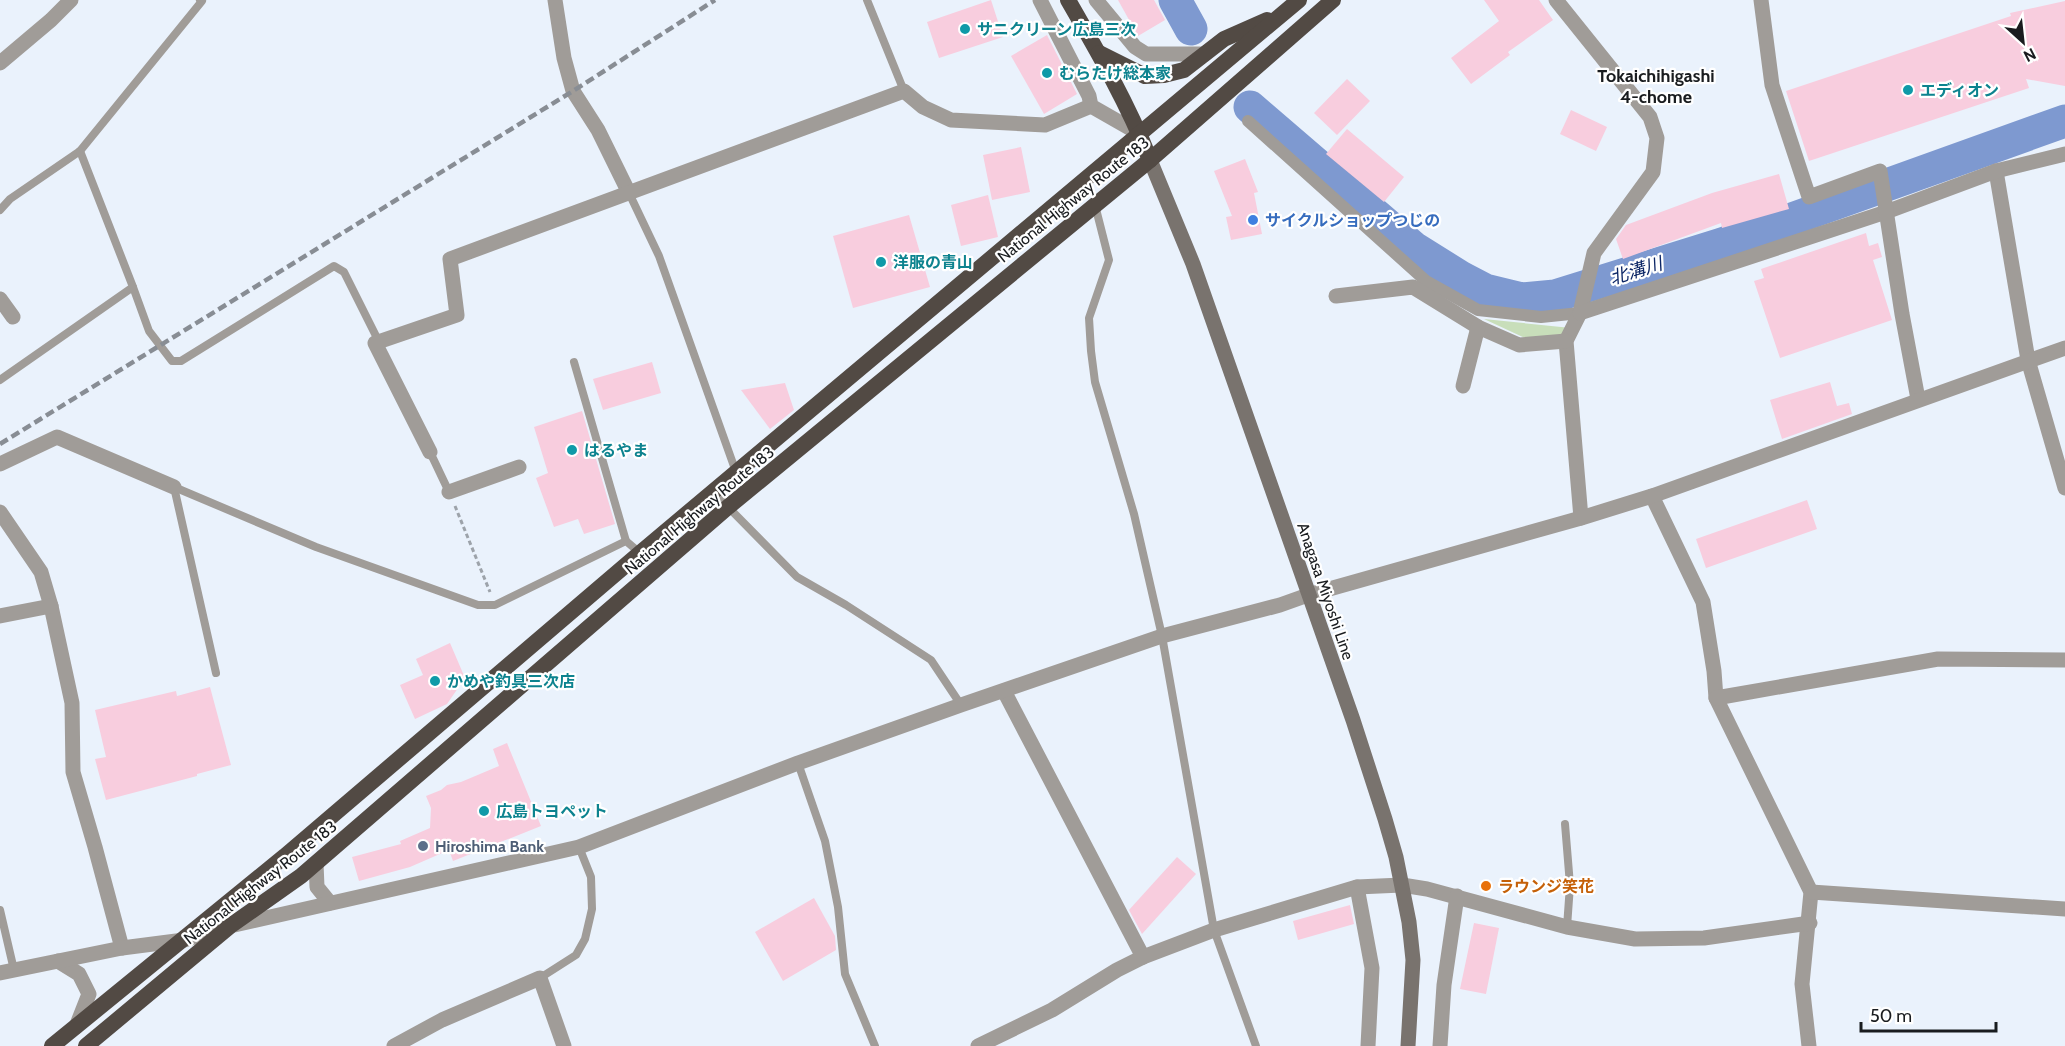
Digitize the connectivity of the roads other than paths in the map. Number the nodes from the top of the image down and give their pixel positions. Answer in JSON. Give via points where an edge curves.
{"nodes":[{"id":1,"x":71,"y":0,"type":"edge"},
{"id":2,"x":200,"y":0,"type":"edge"},
{"id":3,"x":555,"y":0,"type":"edge"},
{"id":4,"x":867,"y":0,"type":"edge"},
{"id":5,"x":1040,"y":0,"type":"edge"},
{"id":6,"x":1068,"y":0,"type":"edge"},
{"id":7,"x":1096,"y":0,"type":"edge"},
{"id":8,"x":1299,"y":0,"type":"edge"},
{"id":9,"x":1333,"y":0,"type":"edge"},
{"id":10,"x":1556,"y":0,"type":"edge"},
{"id":11,"x":1761,"y":0,"type":"edge"},
{"id":12,"x":1284,"y":12,"type":"junction"},
{"id":13,"x":1099,"y":53,"type":"junction"},
{"id":14,"x":1204,"y":54,"type":"junction"},
{"id":15,"x":0,"y":63,"type":"edge"},
{"id":16,"x":904,"y":91,"type":"junction"},
{"id":17,"x":1091,"y":106,"type":"junction"},
{"id":18,"x":1248,"y":121,"type":"dead end"},
{"id":19,"x":1140,"y":134,"type":"junction"},
{"id":20,"x":80,"y":151,"type":"junction"},
{"id":21,"x":2065,"y":154,"type":"edge"},
{"id":22,"x":1150,"y":160,"type":"junction"},
{"id":23,"x":1996,"y":171,"type":"junction"},
{"id":24,"x":629,"y":193,"type":"junction"},
{"id":25,"x":1094,"y":204,"type":"junction"},
{"id":26,"x":0,"y":210,"type":"edge"},
{"id":27,"x":1886,"y":212,"type":"junction"},
{"id":28,"x":133,"y":286,"type":"junction"},
{"id":29,"x":1336,"y":296,"type":"dead end"},
{"id":30,"x":0,"y":299,"type":"edge"},
{"id":31,"x":1580,"y":314,"type":"junction"},
{"id":32,"x":13,"y":317,"type":"dead end"},
{"id":33,"x":1478,"y":327,"type":"junction"},
{"id":34,"x":1566,"y":341,"type":"junction"},
{"id":35,"x":379,"y":342,"type":"junction"},
{"id":36,"x":2065,"y":348,"type":"edge"},
{"id":37,"x":2028,"y":360,"type":"junction"},
{"id":38,"x":574,"y":362,"type":"dead end"},
{"id":39,"x":0,"y":380,"type":"edge"},
{"id":40,"x":1463,"y":386,"type":"dead end"},
{"id":41,"x":1918,"y":399,"type":"junction"},
{"id":42,"x":430,"y":452,"type":"joint"},
{"id":43,"x":0,"y":464,"type":"edge"},
{"id":44,"x":519,"y":467,"type":"dead end"},
{"id":45,"x":736,"y":473,"type":"junction"},
{"id":46,"x":174,"y":488,"type":"junction"},
{"id":47,"x":2065,"y":488,"type":"edge"},
{"id":48,"x":715,"y":491,"type":"junction"},
{"id":49,"x":449,"y":492,"type":"joint"},
{"id":50,"x":1652,"y":496,"type":"junction"},
{"id":51,"x":728,"y":507,"type":"junction"},
{"id":52,"x":0,"y":512,"type":"edge"},
{"id":53,"x":1581,"y":518,"type":"junction"},
{"id":54,"x":626,"y":541,"type":"junction"},
{"id":55,"x":640,"y":553,"type":"junction"},
{"id":56,"x":1308,"y":595,"type":"junction"},
{"id":57,"x":51,"y":606,"type":"junction"},
{"id":58,"x":0,"y":616,"type":"edge"},
{"id":59,"x":1162,"y":636,"type":"junction"},
{"id":60,"x":2065,"y":660,"type":"edge"},
{"id":61,"x":216,"y":673,"type":"dead end"},
{"id":62,"x":1004,"y":691,"type":"junction"},
{"id":63,"x":1716,"y":698,"type":"junction"},
{"id":64,"x":961,"y":705,"type":"junction"},
{"id":65,"x":798,"y":763,"type":"junction"},
{"id":66,"x":1564,"y":824,"type":"dead end"},
{"id":67,"x":579,"y":848,"type":"junction"},
{"id":68,"x":316,"y":863,"type":"junction"},
{"id":69,"x":1402,"y":885,"type":"junction"},
{"id":70,"x":1357,"y":887,"type":"junction"},
{"id":71,"x":1812,"y":892,"type":"junction"},
{"id":72,"x":1457,"y":896,"type":"junction"},
{"id":73,"x":330,"y":903,"type":"junction"},
{"id":74,"x":2065,"y":909,"type":"edge"},
{"id":75,"x":0,"y":910,"type":"edge"},
{"id":76,"x":1810,"y":923,"type":"junction"},
{"id":77,"x":230,"y":926,"type":"junction"},
{"id":78,"x":1567,"y":927,"type":"junction"},
{"id":79,"x":1214,"y":930,"type":"junction"},
{"id":80,"x":184,"y":940,"type":"junction"},
{"id":81,"x":122,"y":948,"type":"junction"},
{"id":82,"x":1143,"y":957,"type":"junction"},
{"id":83,"x":58,"y":961,"type":"junction"},
{"id":84,"x":7,"y":971,"type":"edge"},
{"id":85,"x":540,"y":978,"type":"junction"},
{"id":86,"x":76,"y":1027,"type":"junction"},
{"id":87,"x":52,"y":1046,"type":"edge"},
{"id":88,"x":86,"y":1046,"type":"edge"},
{"id":89,"x":394,"y":1046,"type":"edge"},
{"id":90,"x":564,"y":1046,"type":"edge"},
{"id":91,"x":875,"y":1046,"type":"edge"},
{"id":92,"x":978,"y":1046,"type":"edge"},
{"id":93,"x":1256,"y":1046,"type":"edge"},
{"id":94,"x":1368,"y":1046,"type":"edge"},
{"id":95,"x":1408,"y":1046,"type":"edge"},
{"id":96,"x":1440,"y":1046,"type":"edge"},
{"id":97,"x":1809,"y":1046,"type":"edge"}],
"edges":[{"from":1,"to":15,"type":"street"},
{"from":2,"to":20,"type":"lane"},
{"from":3,"to":24,"type":"street","via":[[573,91],[598,130]]},
{"from":4,"to":16,"type":"lane"},
{"from":5,"to":17,"type":"street"},
{"from":6,"to":13,"type":"highway"},
{"from":7,"to":14,"type":"street","via":[[1135,47],[1146,54]]},
{"from":8,"to":12,"type":"highway","name":"National Highway Route 183"},
{"from":9,"to":22,"type":"highway","name":"National Highway Route 183"},
{"from":10,"to":31,"type":"street","via":[[1650,117],[1657,138],[1653,172],[1594,253]]},
{"from":11,"to":27,"type":"street","via":[[1772,85],[1809,197],[1880,171]]},
{"from":12,"to":14,"type":"highway","via":[[1224,39]]},
{"from":12,"to":19,"type":"highway","name":"National Highway Route 183"},
{"from":13,"to":14,"type":"highway","via":[[1145,76],[1184,70]]},
{"from":13,"to":19,"type":"highway"},
{"from":16,"to":17,"type":"street","via":[[923,107],[951,120],[1045,125]]},
{"from":16,"to":24,"type":"street"},
{"from":17,"to":19,"type":"street"},
{"from":18,"to":31,"type":"street","via":[[1426,281],[1478,310],[1541,316]]},
{"from":19,"to":22,"type":"highway"},
{"from":19,"to":45,"type":"highway","name":"National Highway Route 183"},
{"from":20,"to":26,"type":"lane"},
{"from":20,"to":28,"type":"lane"},
{"from":21,"to":23,"type":"street"},
{"from":22,"to":25,"type":"highway","name":"National Highway Route 183"},
{"from":22,"to":56,"type":"main road","name":"Anagasa Miyoshi Line","via":[[1193,264]]},
{"from":23,"to":27,"type":"street"},
{"from":23,"to":37,"type":"street"},
{"from":24,"to":35,"type":"street","via":[[450,259],[457,315]]},
{"from":24,"to":45,"type":"lane","via":[[659,256]]},
{"from":25,"to":51,"type":"highway","name":"National Highway Route 183"},
{"from":25,"to":59,"type":"lane","via":[[1109,260],[1089,318],[1094,372],[1134,514]]},
{"from":27,"to":31,"type":"street"},
{"from":27,"to":41,"type":"street"},
{"from":28,"to":35,"type":"lane","via":[[149,331],[172,361],[181,362],[334,266],[344,272]]},
{"from":28,"to":39,"type":"lane"},
{"from":29,"to":33,"type":"street","via":[[1413,287]]},
{"from":30,"to":32,"type":"street"},
{"from":31,"to":34,"type":"street"},
{"from":33,"to":34,"type":"street","via":[[1519,345]]},
{"from":33,"to":40,"type":"street"},
{"from":34,"to":53,"type":"street"},
{"from":35,"to":42,"type":"street","via":[[375,342]]},
{"from":36,"to":37,"type":"street"},
{"from":37,"to":41,"type":"street"},
{"from":37,"to":47,"type":"street"},
{"from":38,"to":54,"type":"lane"},
{"from":41,"to":50,"type":"street"},
{"from":42,"to":49,"type":"lane"},
{"from":43,"to":46,"type":"street","via":[[57,437]]},
{"from":44,"to":49,"type":"street"},
{"from":45,"to":48,"type":"highway","name":"National Highway Route 183"},
{"from":46,"to":54,"type":"lane","via":[[316,547],[478,605],[495,605]]},
{"from":46,"to":61,"type":"lane"},
{"from":48,"to":51,"type":"lane"},
{"from":48,"to":55,"type":"highway","name":"National Highway Route 183"},
{"from":50,"to":53,"type":"street"},
{"from":50,"to":63,"type":"street","via":[[1703,602]]},
{"from":51,"to":64,"type":"lane","via":[[797,577],[931,660]]},
{"from":51,"to":68,"type":"highway","name":"National Highway Route 183"},
{"from":52,"to":57,"type":"street","via":[[41,572]]},
{"from":53,"to":56,"type":"street"},
{"from":54,"to":55,"type":"lane"},
{"from":55,"to":80,"type":"highway","name":"National Highway Route 183"},
{"from":56,"to":59,"type":"street"},
{"from":56,"to":69,"type":"main road","name":"Anagasa Miyoshi Line","via":[[1353,720]]},
{"from":57,"to":58,"type":"street"},
{"from":57,"to":81,"type":"street","via":[[72,703],[73,772]]},
{"from":59,"to":62,"type":"street"},
{"from":59,"to":79,"type":"lane"},
{"from":60,"to":63,"type":"street","via":[[1938,659]]},
{"from":62,"to":64,"type":"street"},
{"from":62,"to":82,"type":"street"},
{"from":63,"to":71,"type":"street"},
{"from":64,"to":65,"type":"street"},
{"from":65,"to":67,"type":"street"},
{"from":65,"to":91,"type":"lane","via":[[825,841],[838,907],[845,974]]},
{"from":66,"to":78,"type":"lane","via":[[1570,885]]},
{"from":67,"to":73,"type":"street"},
{"from":67,"to":85,"type":"lane","via":[[591,877],[592,909],[585,939],[576,955]]},
{"from":68,"to":73,"type":"street","via":[[317,887]]},
{"from":68,"to":77,"type":"highway","name":"National Highway Route 183"},
{"from":69,"to":70,"type":"street"},
{"from":69,"to":72,"type":"street"},
{"from":69,"to":95,"type":"main road","name":"Anagasa Miyoshi Line","via":[[1413,960]]},
{"from":70,"to":79,"type":"street"},
{"from":70,"to":94,"type":"street","via":[[1372,968]]},
{"from":71,"to":74,"type":"street"},
{"from":71,"to":76,"type":"street"},
{"from":72,"to":78,"type":"street"},
{"from":72,"to":96,"type":"street"},
{"from":73,"to":77,"type":"street"},
{"from":75,"to":84,"type":"lane"},
{"from":76,"to":78,"type":"street","via":[[1704,938],[1635,939]]},
{"from":76,"to":97,"type":"street","via":[[1802,984]]},
{"from":77,"to":80,"type":"street"},
{"from":77,"to":88,"type":"highway","name":"National Highway Route 183"},
{"from":79,"to":82,"type":"street"},
{"from":79,"to":93,"type":"lane"},
{"from":80,"to":81,"type":"street"},
{"from":80,"to":86,"type":"highway","name":"National Highway Route 183"},
{"from":81,"to":83,"type":"street"},
{"from":82,"to":92,"type":"street","via":[[1052,1010]]},
{"from":83,"to":84,"type":"street"},
{"from":83,"to":86,"type":"street","via":[[78,974],[89,994]]},
{"from":85,"to":89,"type":"street","via":[[442,1020]]},
{"from":85,"to":90,"type":"street"},
{"from":86,"to":87,"type":"highway","name":"National Highway Route 183"}]}
